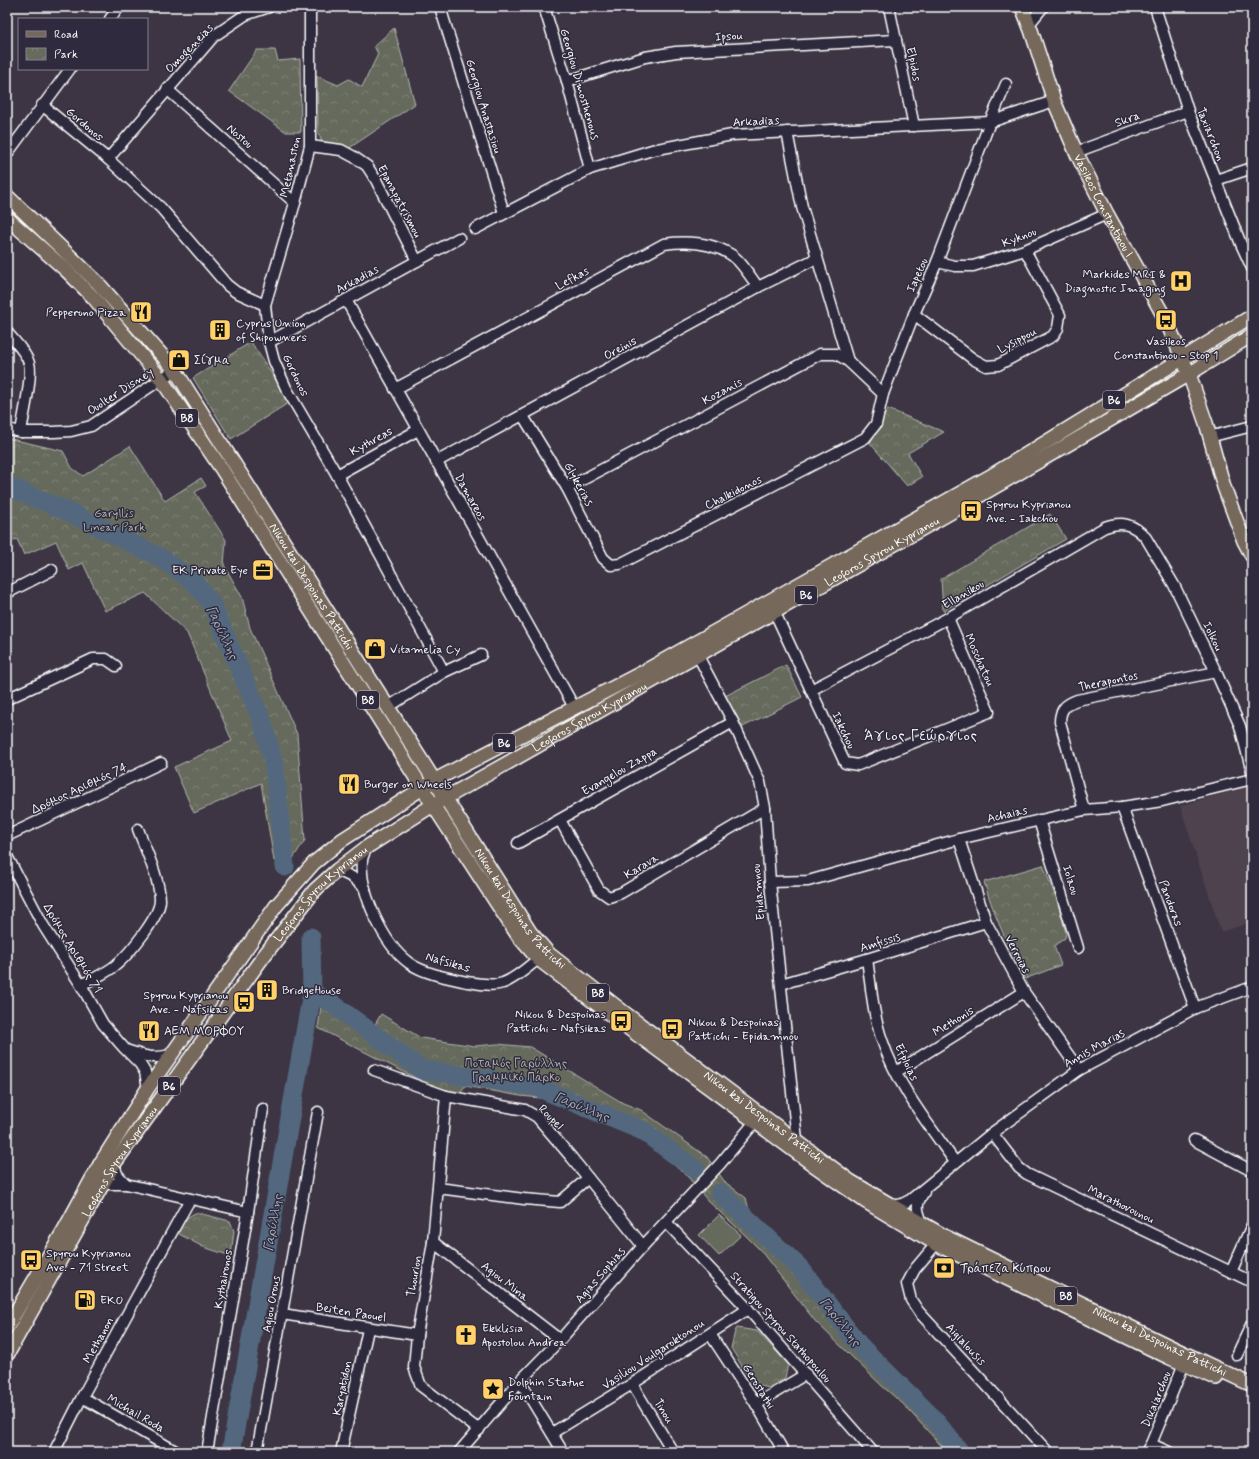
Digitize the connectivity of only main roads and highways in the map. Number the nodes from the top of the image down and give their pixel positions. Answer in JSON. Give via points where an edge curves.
{"nodes":[{"id":1,"x":1022,"y":7,"type":"edge"},
{"id":2,"x":7,"y":196,"type":"edge"},
{"id":3,"x":7,"y":218,"type":"edge"},
{"id":4,"x":1252,"y":316,"type":"edge"},
{"id":5,"x":1252,"y":335,"type":"edge"},
{"id":6,"x":1182,"y":358,"type":"junction"},
{"id":7,"x":1189,"y":374,"type":"junction"},
{"id":8,"x":1252,"y":556,"type":"edge"},
{"id":9,"x":435,"y":780,"type":"junction"},
{"id":10,"x":423,"y":787,"type":"junction"},
{"id":11,"x":446,"y":798,"type":"junction"},
{"id":12,"x":434,"y":805,"type":"junction"},
{"id":13,"x":758,"y":1118,"type":"junction"},
{"id":14,"x":898,"y":1210,"type":"junction"},
{"id":15,"x":7,"y":1327,"type":"edge"},
{"id":16,"x":7,"y":1356,"type":"edge"},
{"id":17,"x":1186,"y":1360,"type":"junction"},
{"id":18,"x":1252,"y":1385,"type":"edge"},
{"id":19,"x":1252,"y":1395,"type":"edge"}],
"edges":[{"from":1,"to":6,"type":"main road","name":"Vasileos Constantinou I","via":[[1054,101],[1076,152],[1166,320]]},
{"from":2,"to":9,"type":"main road","name":"Nikou kai Despoinas Pattichi","number":"B8","via":[[97,282],[175,370]]},
{"from":3,"to":10,"type":"main road","name":"Nikou kai Despoinas Pattichi","number":"B8","via":[[93,297],[162,379]]},
{"from":4,"to":6,"type":"main road","name":"Leoforos Spyrou Kyprianou","number":"B6"},
{"from":5,"to":7,"type":"main road","name":"Leoforos Spyrou Kyprianou","number":"B6"},
{"from":6,"to":7,"type":"main road","name":"Vasileos Constantinou I"},
{"from":6,"to":9,"type":"main road","name":"Leoforos Spyrou Kyprianou","number":"B6","via":[[989,477],[645,671]]},
{"from":7,"to":8,"type":"main road","name":"Vasileos Constantinou I","via":[[1224,487]]},
{"from":7,"to":11,"type":"main road","name":"Leoforos Spyrou Kyprianou","number":"B6","via":[[960,507]]},
{"from":9,"to":10,"type":"main road","name":"Leoforos Spyrou Kyprianou","number":"B6"},
{"from":9,"to":11,"type":"main road","name":"Nikou kai Despoinas Pattichi","number":"B8"},
{"from":10,"to":12,"type":"main road","name":"Nikou kai Despoinas Pattichi","number":"B8"},
{"from":10,"to":15,"type":"main road","name":"Leoforos Spyrou Kyprianou","number":"B6","via":[[342,840],[314,863],[276,906],[148,1088],[100,1164]]},
{"from":11,"to":12,"type":"main road","name":"Leoforos Spyrou Kyprianou","number":"B6"},
{"from":11,"to":13,"type":"main road","name":"Nikou kai Despoinas Pattichi","number":"B8","via":[[530,932],[549,954]]},
{"from":12,"to":13,"type":"main road","name":"Nikou kai Despoinas Pattichi","number":"B8","via":[[518,937],[538,959],[620,1022]]},
{"from":12,"to":16,"type":"main road","name":"Leoforos Spyrou Kyprianou","number":"B6","via":[[367,847],[337,870],[315,890],[263,957],[114,1164]]},
{"from":13,"to":14,"type":"main road","name":"Nikou kai Despoinas Pattichi","number":"B8","via":[[797,1140],[850,1181]]},
{"from":13,"to":14,"type":"main road","name":"Nikou kai Despoinas Pattichi","via":[[841,1185]]},
{"from":14,"to":17,"type":"main road","name":"Nikou kai Despoinas Pattichi","number":"B8"},
{"from":14,"to":17,"type":"main road","name":"Nikou kai Despoinas Pattichi","via":[[936,1244]]},
{"from":17,"to":18,"type":"main road","name":"Nikou kai Despoinas Pattichi","number":"B8"},
{"from":17,"to":19,"type":"main road","name":"Nikou kai Despoinas Pattichi"}]}
